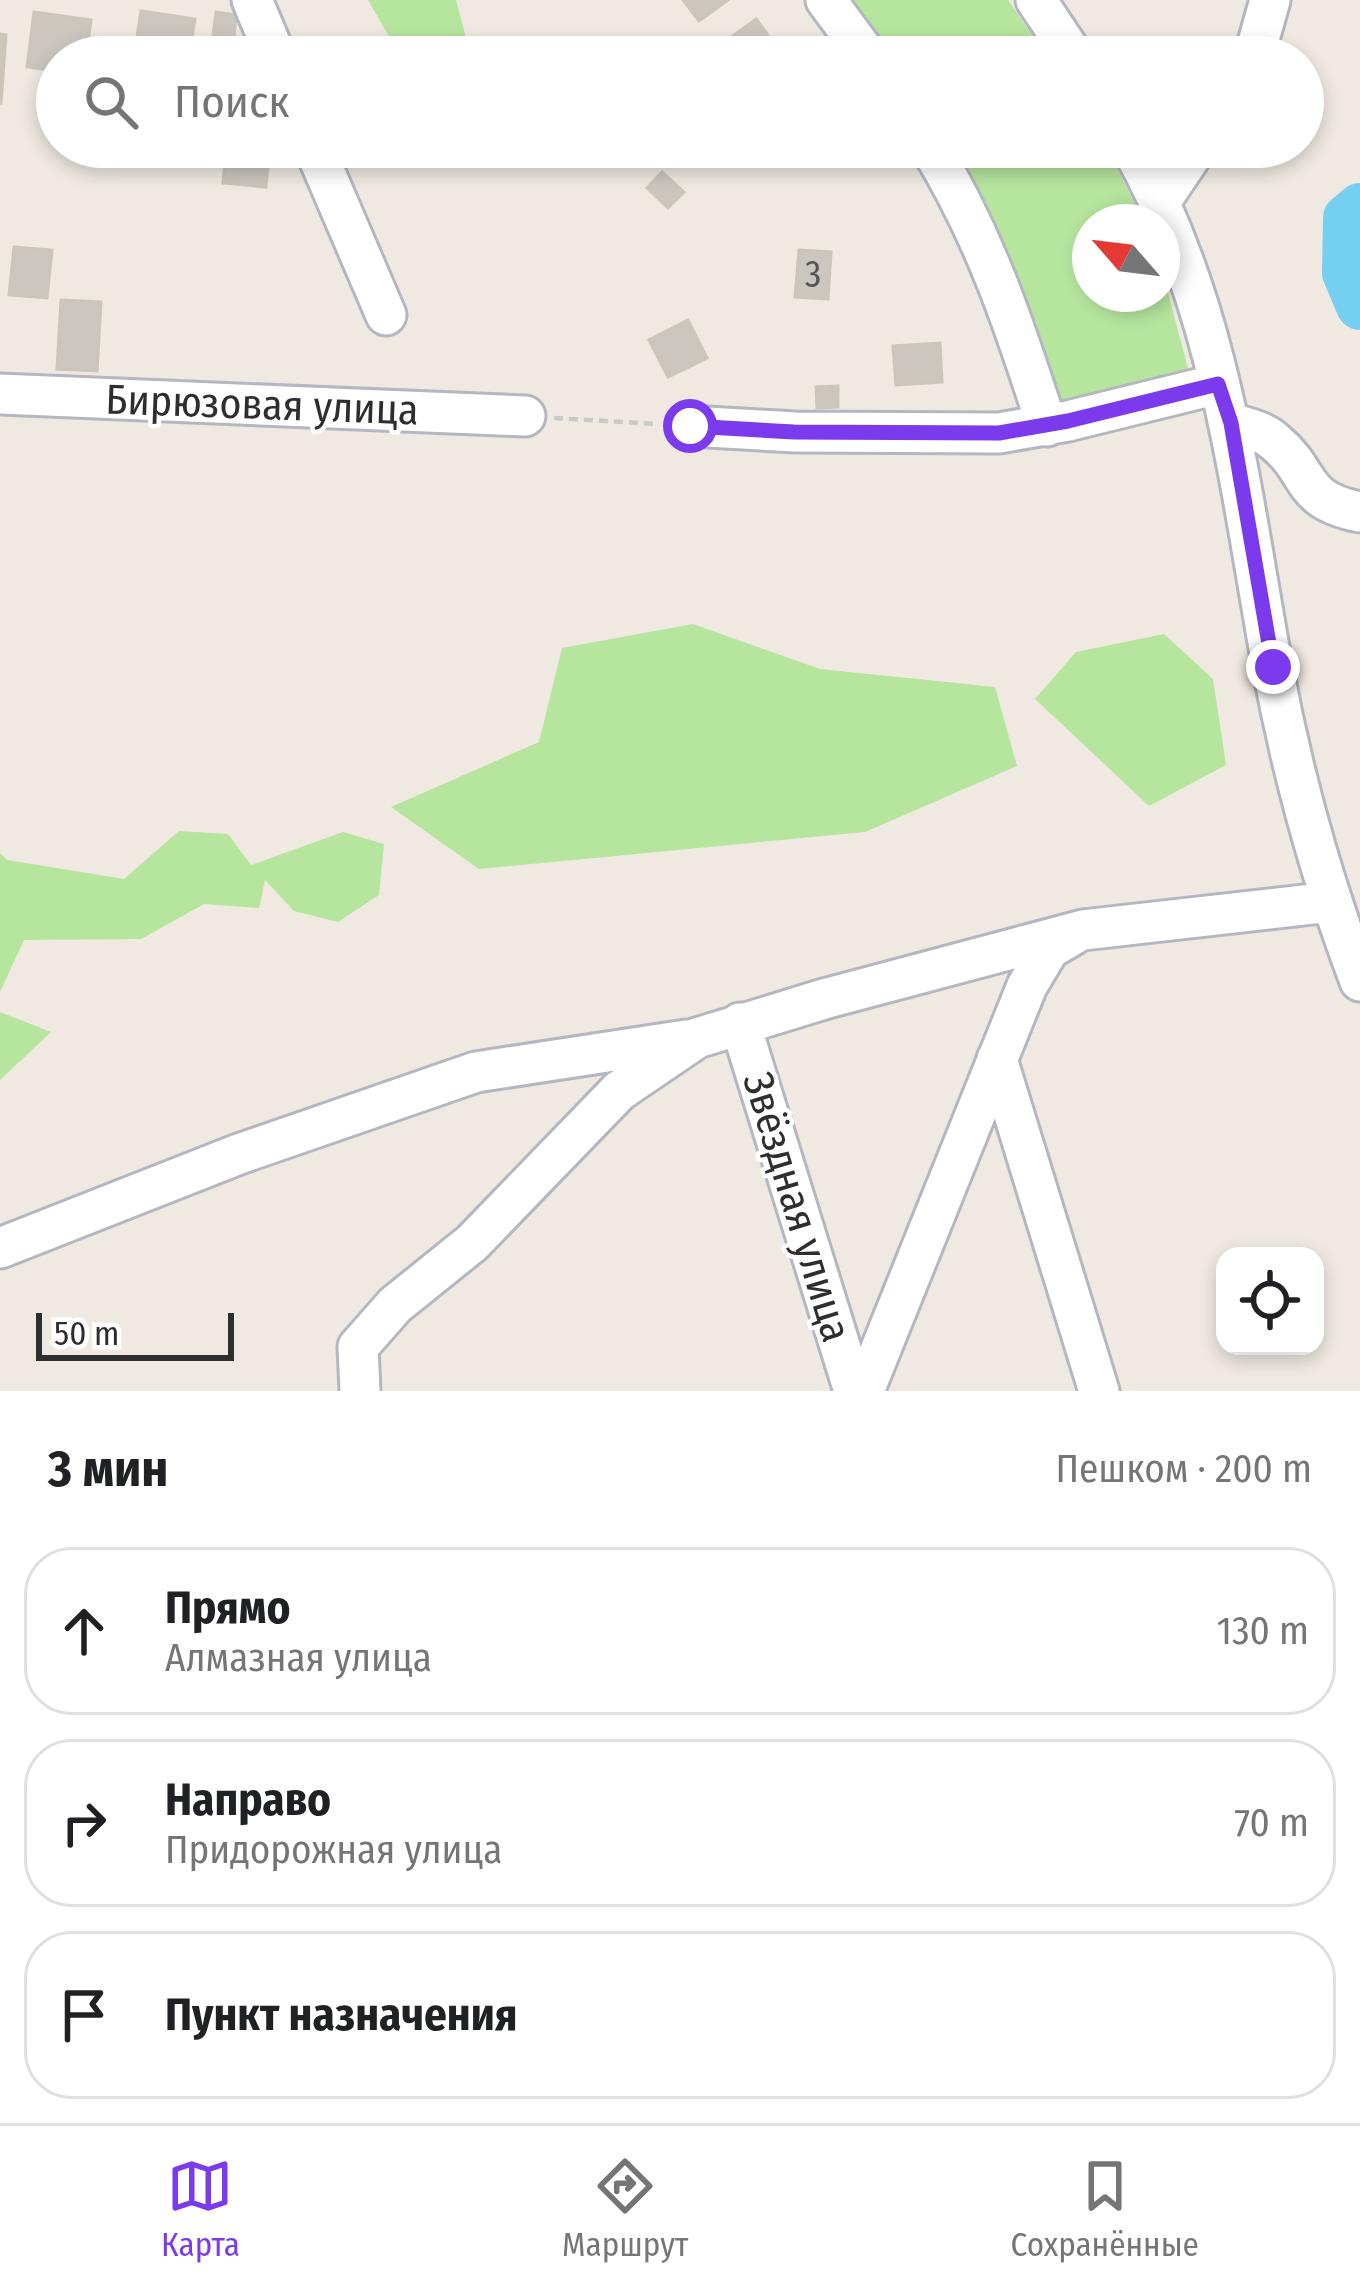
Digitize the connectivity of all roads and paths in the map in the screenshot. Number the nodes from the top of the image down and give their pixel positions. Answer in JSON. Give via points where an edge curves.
{"nodes":[{"id":1,"x":252,"y":0,"type":"edge"},
{"id":2,"x":826,"y":0,"type":"edge"},
{"id":3,"x":1036,"y":0,"type":"edge"},
{"id":4,"x":1270,"y":0,"type":"edge"},
{"id":5,"x":267,"y":36,"type":"edge"},
{"id":6,"x":853,"y":36,"type":"edge"},
{"id":7,"x":1060,"y":36,"type":"edge"},
{"id":8,"x":1260,"y":36,"type":"edge"},
{"id":9,"x":323,"y":168,"type":"edge"},
{"id":10,"x":942,"y":168,"type":"edge"},
{"id":11,"x":1142,"y":168,"type":"edge"},
{"id":12,"x":1183,"y":168,"type":"edge"},
{"id":13,"x":1160,"y":202,"type":"junction"},
{"id":14,"x":386,"y":315,"type":"dead end"},
{"id":15,"x":1218,"y":384,"type":"junction"},
{"id":16,"x":0,"y":394,"type":"edge"},
{"id":17,"x":525,"y":416,"type":"joint"},
{"id":18,"x":1231,"y":423,"type":"junction"},
{"id":19,"x":690,"y":426,"type":"joint"},
{"id":20,"x":1047,"y":426,"type":"junction"},
{"id":21,"x":1360,"y":512,"type":"edge"},
{"id":22,"x":1330,"y":902,"type":"junction"},
{"id":23,"x":1083,"y":930,"type":"junction"},
{"id":24,"x":1360,"y":981,"type":"edge"},
{"id":25,"x":740,"y":1022,"type":"junction"},
{"id":26,"x":697,"y":1038,"type":"junction"},
{"id":27,"x":997,"y":1059,"type":"junction"},
{"id":28,"x":0,"y":1248,"type":"edge"},
{"id":29,"x":360,"y":1391,"type":"edge"},
{"id":30,"x":854,"y":1391,"type":"edge"},
{"id":31,"x":864,"y":1391,"type":"edge"},
{"id":32,"x":1099,"y":1391,"type":"edge"}],
"edges":[{"from":1,"to":5,"type":"street"},
{"from":2,"to":6,"type":"street"},
{"from":3,"to":7,"type":"street"},
{"from":4,"to":8,"type":"street"},
{"from":9,"to":14,"type":"street"},
{"from":10,"to":20,"type":"street","via":[[977,228]]},
{"from":11,"to":13,"type":"street"},
{"from":12,"to":13,"type":"street"},
{"from":13,"to":15,"type":"street"},
{"from":15,"to":18,"type":"street"},
{"from":15,"to":20,"type":"street"},
{"from":16,"to":17,"type":"street","name":"Бирюзовая улица"},
{"from":17,"to":19,"type":"path"},
{"from":18,"to":21,"type":"street","via":[[1280,445],[1312,492]]},
{"from":18,"to":22,"type":"street","via":[[1292,760]]},
{"from":19,"to":20,"type":"street","via":[[936,435]]},
{"from":22,"to":23,"type":"street"},
{"from":22,"to":24,"type":"street"},
{"from":23,"to":25,"type":"street"},
{"from":23,"to":27,"type":"street","via":[[1049,949]]},
{"from":25,"to":26,"type":"street"},
{"from":25,"to":30,"type":"street","name":"Звёздная улица"},
{"from":26,"to":28,"type":"street","via":[[476,1072]]},
{"from":26,"to":29,"type":"street","via":[[619,1091],[472,1244],[394,1305],[358,1347]]},
{"from":27,"to":31,"type":"street"},
{"from":27,"to":32,"type":"street"}]}
